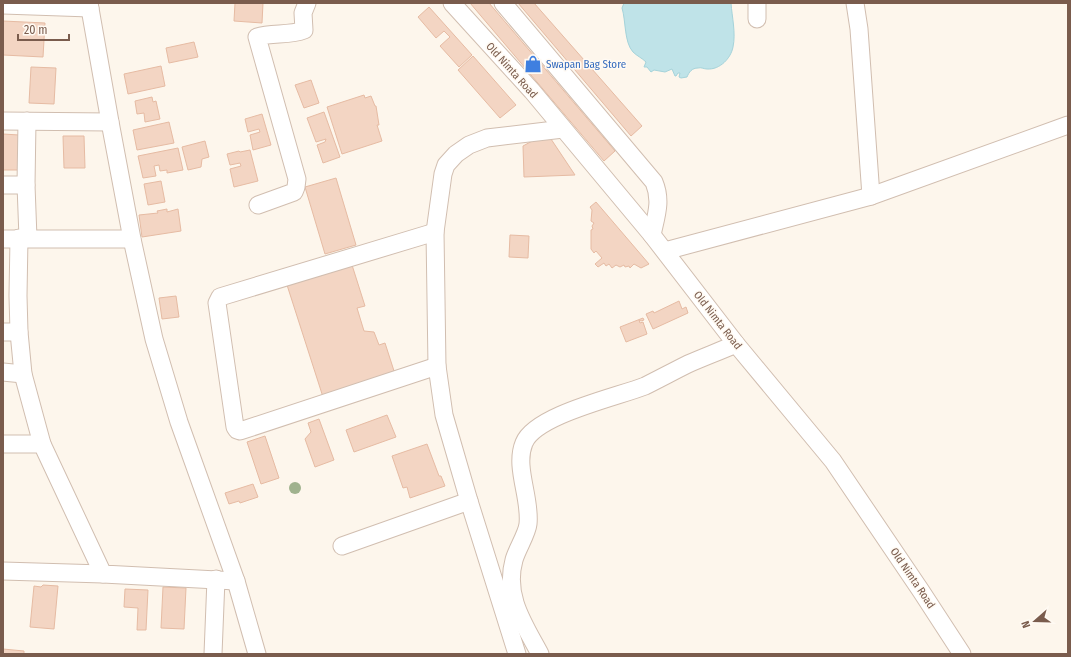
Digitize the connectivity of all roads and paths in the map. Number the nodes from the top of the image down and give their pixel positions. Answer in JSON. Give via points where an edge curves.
{"nodes":[{"id":1,"x":307,"y":3,"type":"edge"},
{"id":2,"x":452,"y":3,"type":"edge"},
{"id":3,"x":502,"y":3,"type":"edge"},
{"id":4,"x":855,"y":3,"type":"edge"},
{"id":5,"x":3,"y":4,"type":"edge"},
{"id":6,"x":90,"y":6,"type":"edge"},
{"id":7,"x":3,"y":121,"type":"edge"},
{"id":8,"x":27,"y":121,"type":"junction"},
{"id":9,"x":110,"y":122,"type":"junction"},
{"id":10,"x":1068,"y":125,"type":"edge"},
{"id":11,"x":563,"y":129,"type":"junction"},
{"id":12,"x":3,"y":185,"type":"edge"},
{"id":13,"x":26,"y":185,"type":"junction"},
{"id":14,"x":871,"y":196,"type":"junction"},
{"id":15,"x":258,"y":205,"type":"dead end"},
{"id":16,"x":435,"y":232,"type":"junction"},
{"id":17,"x":652,"y":236,"type":"junction"},
{"id":18,"x":17,"y":238,"type":"edge"},
{"id":19,"x":132,"y":239,"type":"junction"},
{"id":20,"x":665,"y":251,"type":"junction"},
{"id":21,"x":11,"y":332,"type":"edge"},
{"id":22,"x":736,"y":344,"type":"junction"},
{"id":23,"x":437,"y":366,"type":"junction"},
{"id":24,"x":3,"y":372,"type":"edge"},
{"id":25,"x":23,"y":374,"type":"junction"},
{"id":26,"x":3,"y":444,"type":"edge"},
{"id":27,"x":42,"y":444,"type":"junction"},
{"id":28,"x":469,"y":501,"type":"junction"},
{"id":29,"x":342,"y":546,"type":"dead end"},
{"id":30,"x":3,"y":571,"type":"edge"},
{"id":31,"x":103,"y":574,"type":"junction"},
{"id":32,"x":216,"y":579,"type":"junction"},
{"id":33,"x":236,"y":581,"type":"junction"},
{"id":34,"x":213,"y":654,"type":"edge"},
{"id":35,"x":257,"y":654,"type":"edge"},
{"id":36,"x":516,"y":654,"type":"edge"},
{"id":37,"x":540,"y":654,"type":"edge"},
{"id":38,"x":962,"y":654,"type":"edge"}],
"edges":[{"from":1,"to":15,"type":"street","via":[[303,13],[304,30],[298,33],[257,37],[296,179],[294,192]]},
{"from":2,"to":11,"type":"street","name":"Old Nimta Road"},
{"from":3,"to":17,"type":"street","via":[[654,182],[659,203]]},
{"from":4,"to":14,"type":"street"},
{"from":5,"to":6,"type":"street"},
{"from":6,"to":9,"type":"street"},
{"from":7,"to":8,"type":"street"},
{"from":8,"to":9,"type":"street"},
{"from":8,"to":13,"type":"street"},
{"from":9,"to":19,"type":"street"},
{"from":10,"to":14,"type":"street"},
{"from":11,"to":16,"type":"street","via":[[487,138],[469,145],[456,154],[446,164],[443,174]]},
{"from":11,"to":17,"type":"street","name":"Old Nimta Road"},
{"from":12,"to":13,"type":"street"},
{"from":13,"to":18,"type":"street"},
{"from":14,"to":20,"type":"street"},
{"from":16,"to":23,"type":"street"},
{"from":16,"to":23,"type":"street","via":[[220,297],[217,303],[235,427],[240,431]]},
{"from":17,"to":20,"type":"street","name":"Old Nimta Road"},
{"from":18,"to":19,"type":"street"},
{"from":18,"to":21,"type":"street","via":[[18,296]]},
{"from":19,"to":33,"type":"street","via":[[154,339],[168,388]]},
{"from":20,"to":22,"type":"street","name":"Old Nimta Road"},
{"from":21,"to":25,"type":"street"},
{"from":22,"to":37,"type":"street","via":[[644,386],[557,416],[533,430],[524,442],[521,468],[528,505],[528,526],[516,552],[511,586],[515,605]]},
{"from":22,"to":38,"type":"street","name":"Old Nimta Road","via":[[833,461],[922,590]]},
{"from":23,"to":28,"type":"street","via":[[444,415]]},
{"from":24,"to":25,"type":"street"},
{"from":25,"to":27,"type":"street"},
{"from":26,"to":27,"type":"street"},
{"from":27,"to":31,"type":"street"},
{"from":28,"to":29,"type":"street"},
{"from":28,"to":36,"type":"street"},
{"from":30,"to":31,"type":"street"},
{"from":31,"to":32,"type":"street"},
{"from":32,"to":33,"type":"street"},
{"from":32,"to":34,"type":"street"},
{"from":33,"to":35,"type":"street"}]}
